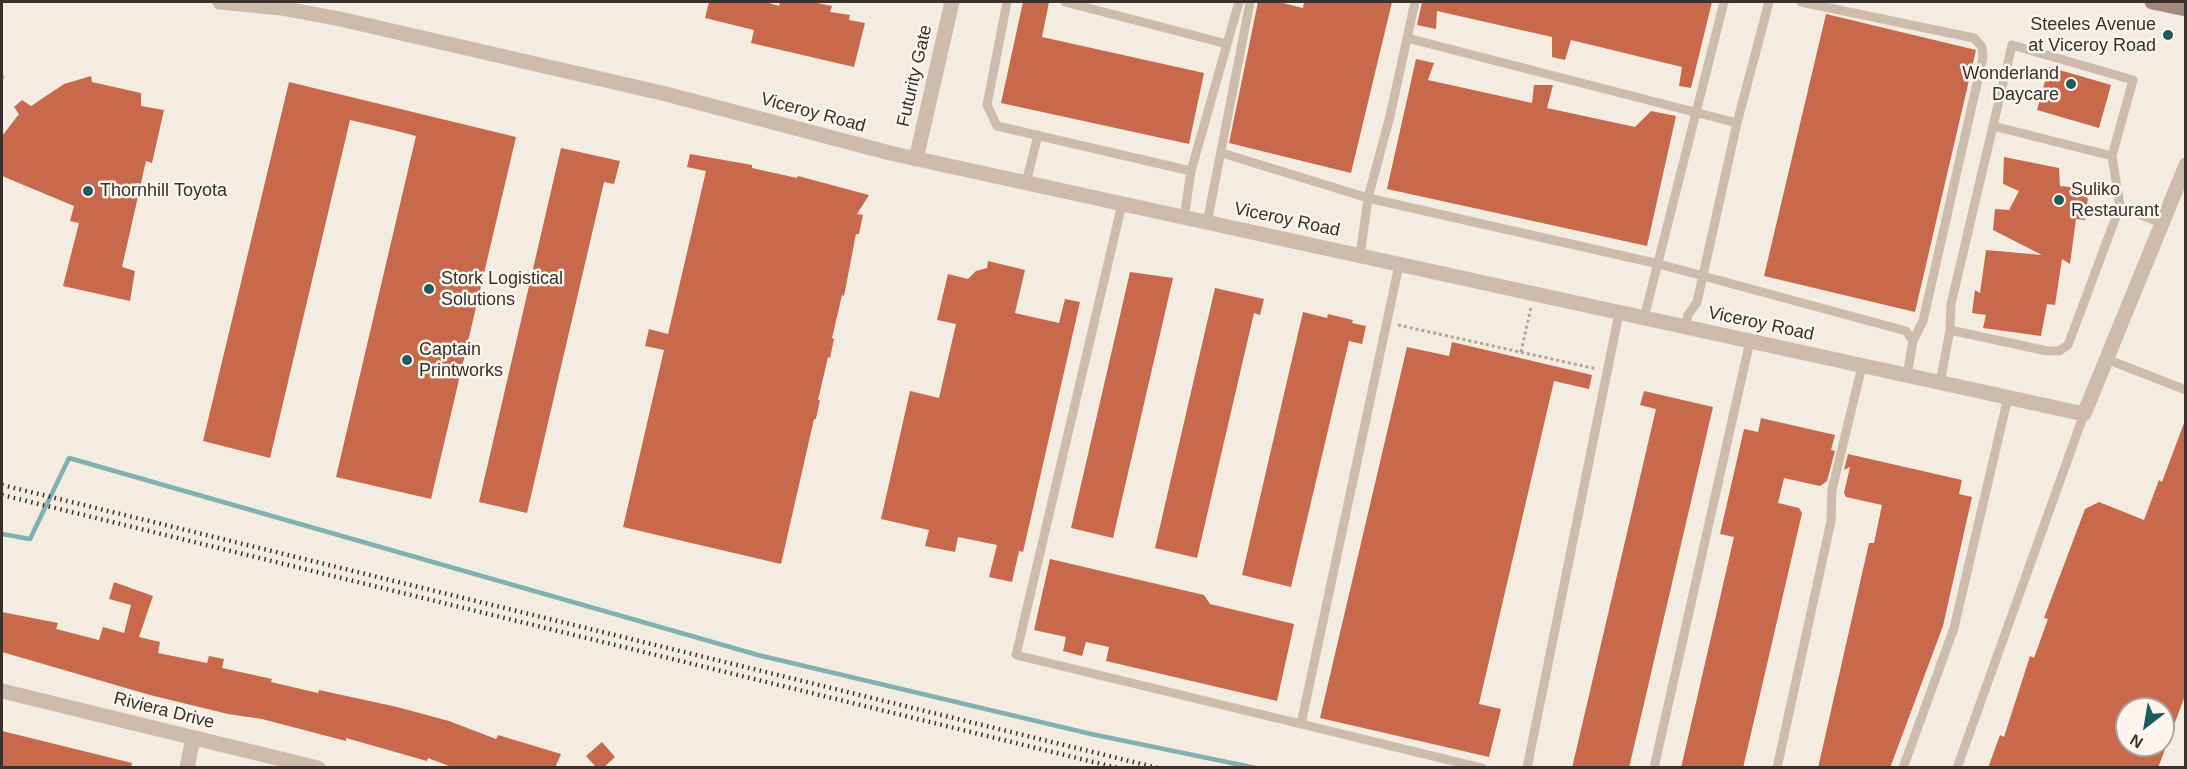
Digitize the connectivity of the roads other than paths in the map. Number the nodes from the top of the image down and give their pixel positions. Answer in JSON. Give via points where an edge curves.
{"nodes":[{"id":1,"x":220,"y":2,"type":"edge"},
{"id":2,"x":952,"y":2,"type":"edge"},
{"id":3,"x":1007,"y":2,"type":"edge"},
{"id":4,"x":1065,"y":2,"type":"edge"},
{"id":5,"x":1239,"y":2,"type":"edge"},
{"id":6,"x":1250,"y":2,"type":"edge"},
{"id":7,"x":1415,"y":2,"type":"edge"},
{"id":8,"x":1724,"y":2,"type":"edge"},
{"id":9,"x":1768,"y":2,"type":"edge"},
{"id":10,"x":1802,"y":2,"type":"edge"},
{"id":11,"x":2152,"y":2,"type":"edge"},
{"id":12,"x":2186,"y":9,"type":"edge"},
{"id":13,"x":1407,"y":38,"type":"junction"},
{"id":14,"x":1227,"y":44,"type":"junction"},
{"id":15,"x":1697,"y":111,"type":"junction"},
{"id":16,"x":1737,"y":123,"type":"junction"},
{"id":17,"x":1993,"y":126,"type":"junction"},
{"id":18,"x":1038,"y":135,"type":"junction"},
{"id":19,"x":1222,"y":153,"type":"junction"},
{"id":20,"x":2112,"y":156,"type":"junction"},
{"id":21,"x":916,"y":159,"type":"junction"},
{"id":22,"x":2186,"y":165,"type":"edge"},
{"id":23,"x":1191,"y":171,"type":"junction"},
{"id":24,"x":1026,"y":183,"type":"junction"},
{"id":25,"x":1368,"y":198,"type":"junction"},
{"id":26,"x":1122,"y":204,"type":"junction"},
{"id":27,"x":2120,"y":206,"type":"junction"},
{"id":28,"x":1184,"y":218,"type":"junction"},
{"id":29,"x":1207,"y":223,"type":"junction"},
{"id":30,"x":2161,"y":223,"type":"junction"},
{"id":31,"x":1360,"y":256,"type":"junction"},
{"id":32,"x":1659,"y":264,"type":"junction"},
{"id":33,"x":1400,"y":265,"type":"junction"},
{"id":34,"x":1703,"y":279,"type":"junction"},
{"id":35,"x":1619,"y":313,"type":"junction"},
{"id":36,"x":1644,"y":318,"type":"junction"},
{"id":37,"x":1685,"y":327,"type":"junction"},
{"id":38,"x":1950,"y":330,"type":"junction"},
{"id":39,"x":1750,"y":341,"type":"junction"},
{"id":40,"x":1913,"y":341,"type":"junction"},
{"id":41,"x":2106,"y":359,"type":"junction"},
{"id":42,"x":1862,"y":366,"type":"junction"},
{"id":43,"x":1907,"y":375,"type":"junction"},
{"id":44,"x":1940,"y":383,"type":"junction"},
{"id":45,"x":2186,"y":390,"type":"edge"},
{"id":46,"x":2008,"y":398,"type":"junction"},
{"id":47,"x":2084,"y":414,"type":"junction"},
{"id":48,"x":2,"y":692,"type":"edge"},
{"id":49,"x":1301,"y":724,"type":"junction"},
{"id":50,"x":193,"y":738,"type":"junction"},
{"id":51,"x":187,"y":768,"type":"edge"},
{"id":52,"x":318,"y":768,"type":"edge"},
{"id":53,"x":1482,"y":768,"type":"edge"},
{"id":54,"x":1527,"y":768,"type":"edge"},
{"id":55,"x":1654,"y":768,"type":"edge"},
{"id":56,"x":1777,"y":768,"type":"edge"},
{"id":57,"x":1903,"y":768,"type":"edge"},
{"id":58,"x":1957,"y":768,"type":"edge"}],
"edges":[{"from":1,"to":21,"type":"street","name":"Viceroy Road","via":[[340,19],[666,94]]},
{"from":2,"to":21,"type":"street","name":"Futurity Gate"},
{"from":3,"to":18,"type":"lane","via":[[987,105],[997,126]]},
{"from":4,"to":14,"type":"lane"},
{"from":5,"to":14,"type":"lane"},
{"from":6,"to":19,"type":"lane"},
{"from":7,"to":13,"type":"lane"},
{"from":8,"to":15,"type":"lane"},
{"from":9,"to":16,"type":"lane"},
{"from":10,"to":40,"type":"lane","via":[[1974,38],[1982,47],[1983,57],[1923,321]]},
{"from":11,"to":12,"type":"main road"},
{"from":13,"to":15,"type":"lane"},
{"from":13,"to":25,"type":"lane"},
{"from":14,"to":23,"type":"lane"},
{"from":15,"to":16,"type":"lane"},
{"from":15,"to":32,"type":"lane"},
{"from":16,"to":34,"type":"lane"},
{"from":17,"to":20,"type":"lane"},
{"from":17,"to":20,"type":"lane","via":[[2012,45],[2133,80]]},
{"from":17,"to":38,"type":"lane","via":[[1951,304]]},
{"from":18,"to":23,"type":"lane"},
{"from":18,"to":24,"type":"lane"},
{"from":19,"to":25,"type":"lane"},
{"from":19,"to":29,"type":"lane"},
{"from":20,"to":27,"type":"lane"},
{"from":21,"to":24,"type":"street","name":"Viceroy Road"},
{"from":22,"to":30,"type":"street"},
{"from":23,"to":28,"type":"lane"},
{"from":24,"to":26,"type":"street","name":"Viceroy Road"},
{"from":25,"to":31,"type":"lane"},
{"from":25,"to":32,"type":"lane"},
{"from":26,"to":28,"type":"street","name":"Viceroy Road"},
{"from":26,"to":49,"type":"lane","via":[[1016,655]]},
{"from":27,"to":30,"type":"lane"},
{"from":27,"to":38,"type":"lane","via":[[2068,345],[2059,351],[2047,351]]},
{"from":28,"to":29,"type":"street","name":"Viceroy Road"},
{"from":29,"to":31,"type":"street","name":"Viceroy Road"},
{"from":30,"to":41,"type":"street"},
{"from":31,"to":33,"type":"street","name":"Viceroy Road"},
{"from":32,"to":34,"type":"lane"},
{"from":32,"to":36,"type":"lane"},
{"from":33,"to":35,"type":"street","name":"Viceroy Road"},
{"from":33,"to":49,"type":"lane"},
{"from":34,"to":37,"type":"lane"},
{"from":34,"to":40,"type":"lane","via":[[1906,331]]},
{"from":35,"to":36,"type":"street","name":"Viceroy Road"},
{"from":35,"to":54,"type":"lane"},
{"from":36,"to":37,"type":"street","name":"Viceroy Road"},
{"from":37,"to":39,"type":"street","name":"Viceroy Road"},
{"from":38,"to":44,"type":"lane"},
{"from":39,"to":42,"type":"street","name":"Viceroy Road"},
{"from":39,"to":55,"type":"lane"},
{"from":40,"to":43,"type":"lane"},
{"from":41,"to":45,"type":"lane"},
{"from":41,"to":47,"type":"street"},
{"from":42,"to":43,"type":"street","name":"Viceroy Road"},
{"from":42,"to":56,"type":"lane","via":[[1832,490],[1831,521]]},
{"from":43,"to":44,"type":"street","name":"Viceroy Road"},
{"from":44,"to":46,"type":"street","name":"Viceroy Road"},
{"from":46,"to":47,"type":"street","name":"Viceroy Road"},
{"from":46,"to":57,"type":"lane","via":[[1954,628]]},
{"from":47,"to":58,"type":"lane"},
{"from":48,"to":50,"type":"street","name":"Riviera Drive"},
{"from":49,"to":53,"type":"lane"},
{"from":50,"to":51,"type":"street"},
{"from":50,"to":52,"type":"street","name":"Riviera Drive"}]}
